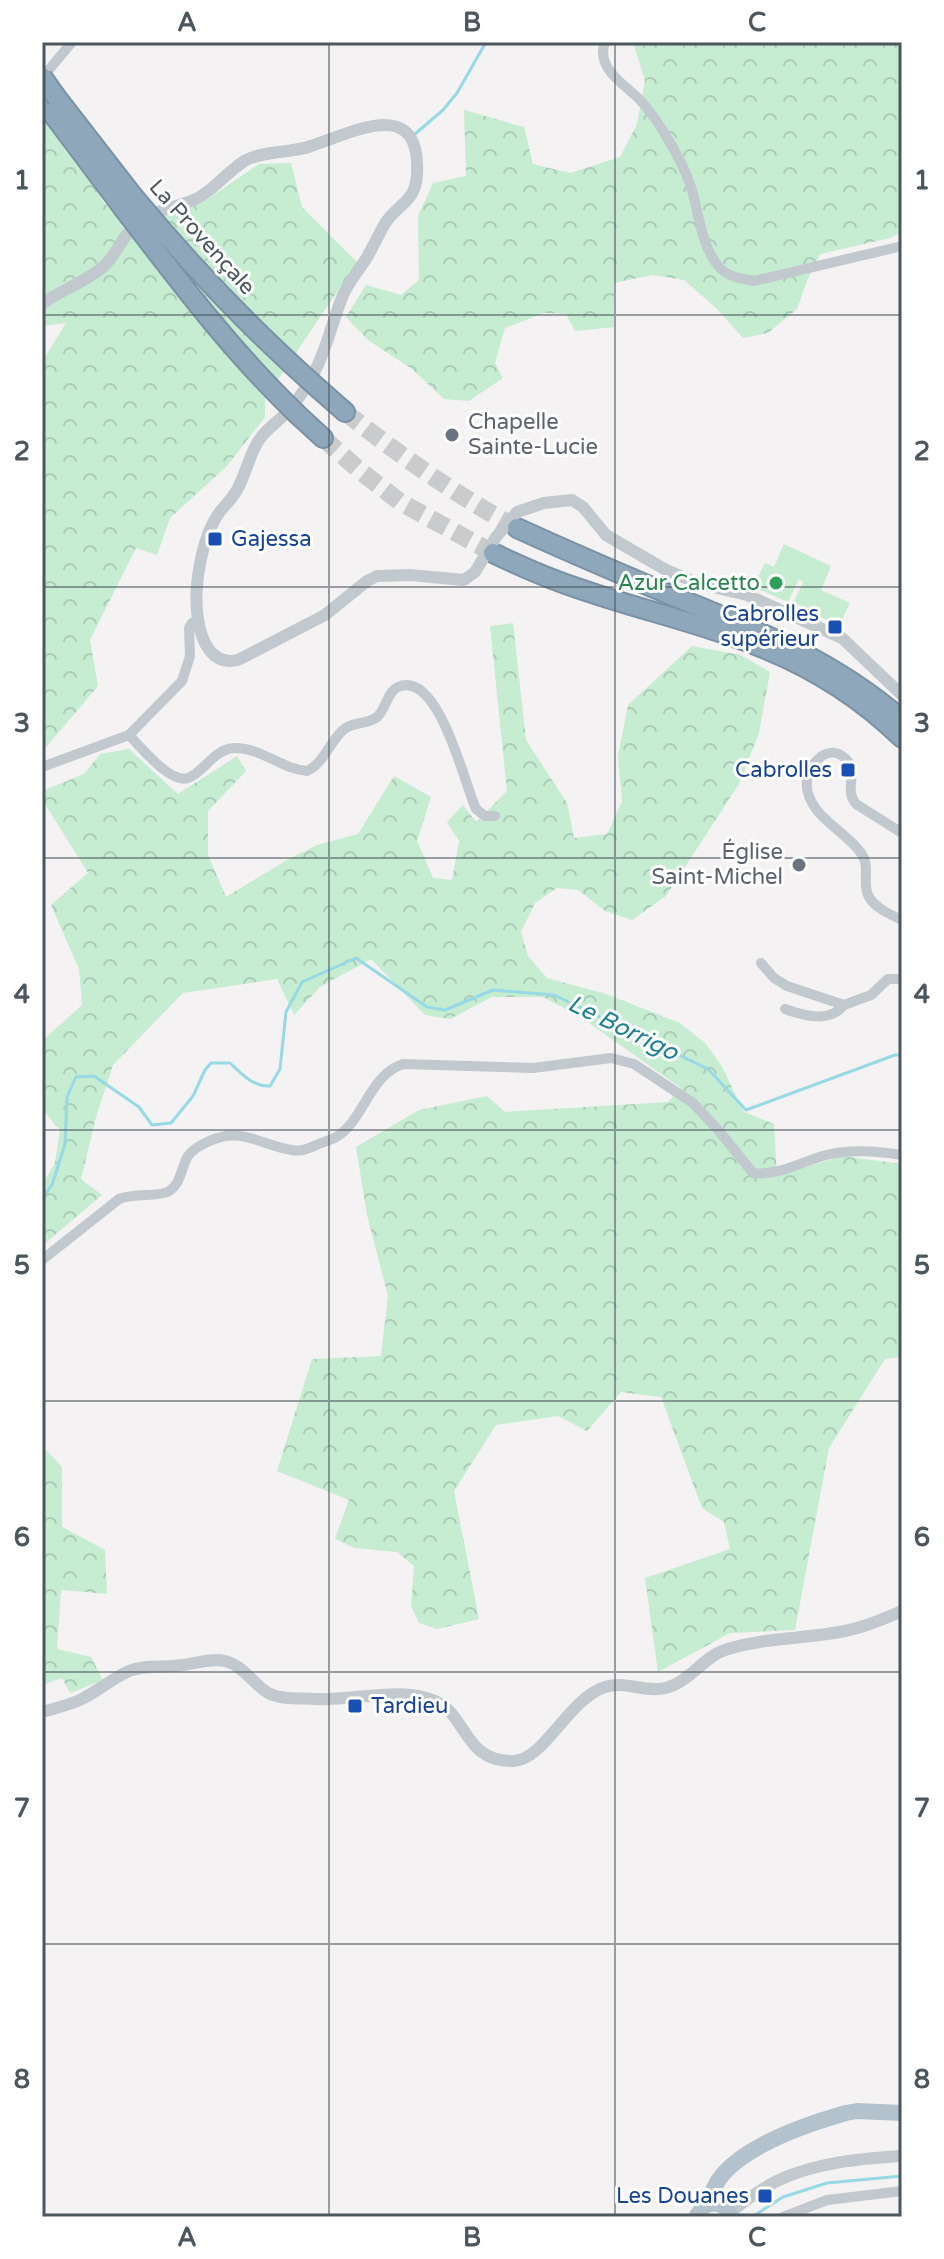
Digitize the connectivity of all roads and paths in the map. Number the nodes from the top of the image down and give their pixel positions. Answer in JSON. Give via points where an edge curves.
{"nodes":[{"id":1,"x":72,"y":42,"type":"edge"},
{"id":2,"x":605,"y":42,"type":"edge"},
{"id":3,"x":42,"y":78,"type":"edge"},
{"id":4,"x":49,"y":102,"type":"edge"},
{"id":5,"x":128,"y":202,"type":"junction"},
{"id":6,"x":902,"y":246,"type":"edge"},
{"id":7,"x":42,"y":304,"type":"edge"},
{"id":8,"x":345,"y":412,"type":"tunnel mouth"},
{"id":9,"x":323,"y":438,"type":"tunnel mouth"},
{"id":10,"x":517,"y":528,"type":"tunnel mouth"},
{"id":11,"x":493,"y":553,"type":"tunnel mouth"},
{"id":12,"x":198,"y":621,"type":"junction"},
{"id":13,"x":902,"y":695,"type":"edge"},
{"id":14,"x":902,"y":720,"type":"edge"},
{"id":15,"x":129,"y":735,"type":"junction"},
{"id":16,"x":902,"y":738,"type":"edge"},
{"id":17,"x":42,"y":767,"type":"edge"},
{"id":18,"x":495,"y":816,"type":"dead end"},
{"id":19,"x":902,"y":833,"type":"edge"},
{"id":20,"x":902,"y":920,"type":"edge"},
{"id":21,"x":761,"y":963,"type":"dead end"},
{"id":22,"x":902,"y":979,"type":"edge"},
{"id":23,"x":844,"y":1005,"type":"junction"},
{"id":24,"x":785,"y":1009,"type":"dead end"},
{"id":25,"x":902,"y":1155,"type":"edge"},
{"id":26,"x":42,"y":1260,"type":"edge"},
{"id":27,"x":902,"y":1611,"type":"edge"},
{"id":28,"x":42,"y":1712,"type":"edge"},
{"id":29,"x":902,"y":2113,"type":"edge"},
{"id":30,"x":902,"y":2156,"type":"edge"},
{"id":31,"x":902,"y":2191,"type":"edge"},
{"id":32,"x":711,"y":2203,"type":"junction"},
{"id":33,"x":730,"y":2215,"type":"edge"},
{"id":34,"x":696,"y":2217,"type":"edge"},
{"id":35,"x":783,"y":2217,"type":"edge"}],
"edges":[{"from":1,"to":3,"type":"street"},
{"from":2,"to":6,"type":"street","via":[[604,63],[642,102],[681,163],[703,233],[722,270],[754,281]]},
{"from":3,"to":4,"type":"highway","name":"La Provençale","bridge":true},
{"from":4,"to":5,"type":"highway","name":"La Provençale"},
{"from":5,"to":8,"type":"highway","name":"La Provençale","bridge":true,"via":[[244,321]]},
{"from":5,"to":9,"type":"highway","name":"La Provençale","bridge":true,"via":[[229,342]]},
{"from":7,"to":12,"type":"street","via":[[103,267],[140,221],[197,199],[250,158],[312,146],[373,125],[395,125],[412,140],[418,168],[414,193],[387,220],[343,295],[312,377],[293,406],[259,440],[236,493],[214,522],[201,562]]},
{"from":10,"to":14,"type":"highway","via":[[795,648],[855,683]]},
{"from":11,"to":16,"type":"highway","via":[[560,582],[776,653],[853,696]]},
{"from":12,"to":13,"type":"street","via":[[214,657],[238,660],[325,615],[377,576],[464,580],[517,512],[572,500],[612,540],[666,570],[747,595],[842,638]]},
{"from":12,"to":15,"type":"street","via":[[189,628],[190,656],[182,681]]},
{"from":15,"to":17,"type":"street"},
{"from":15,"to":18,"type":"street","via":[[179,779],[227,748],[252,751],[307,771],[318,765],[339,733],[379,716],[394,689],[408,686],[418,689],[441,715],[476,809]]},
{"from":19,"to":20,"type":"street","via":[[852,799],[852,771],[845,758],[828,754],[813,763],[806,781],[809,799],[861,854],[869,898]]},
{"from":21,"to":23,"type":"street","via":[[787,986]]},
{"from":22,"to":23,"type":"street","via":[[888,979],[871,995]]},
{"from":23,"to":24,"type":"street","via":[[830,1015],[814,1017]]},
{"from":25,"to":26,"type":"street","via":[[830,1154],[769,1175],[753,1173],[693,1103],[634,1064],[611,1058],[533,1068],[403,1064],[382,1077],[356,1119],[337,1137],[293,1151],[255,1138],[208,1141],[190,1152],[172,1190],[119,1199]]},
{"from":27,"to":28,"type":"street","via":[[846,1631],[725,1650],[666,1688],[606,1686],[568,1713],[527,1758],[517,1761],[489,1756],[436,1702],[400,1695],[277,1696],[239,1667],[215,1659],[143,1667],[82,1699]]},
{"from":29,"to":32,"type":"main road","via":[[846,2113],[748,2152],[721,2174]]},
{"from":30,"to":33,"type":"street","via":[[811,2169],[779,2180]]},
{"from":31,"to":35,"type":"street","via":[[827,2200]]},
{"from":32,"to":33,"type":"main road"},
{"from":32,"to":34,"type":"main road"}]}
